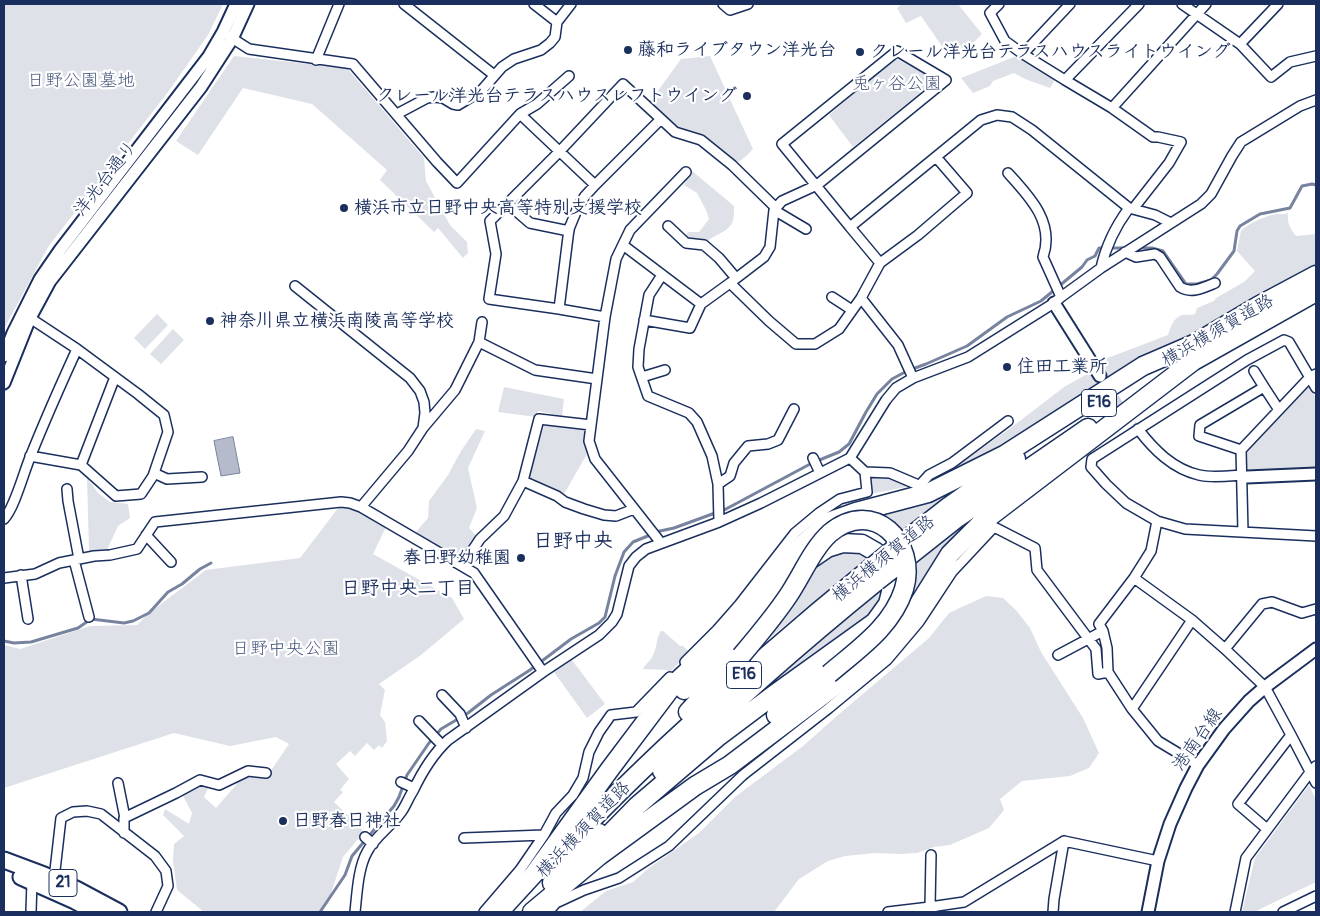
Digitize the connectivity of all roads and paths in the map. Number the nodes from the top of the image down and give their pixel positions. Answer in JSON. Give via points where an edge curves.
{"nodes":[{"id":1,"x":236,"y":4,"type":"edge"},
{"id":2,"x":248,"y":4,"type":"edge"},
{"id":3,"x":339,"y":4,"type":"edge"},
{"id":4,"x":404,"y":4,"type":"edge"},
{"id":5,"x":534,"y":4,"type":"edge"},
{"id":6,"x":571,"y":4,"type":"edge"},
{"id":7,"x":723,"y":4,"type":"edge"},
{"id":8,"x":748,"y":4,"type":"edge"},
{"id":9,"x":999,"y":4,"type":"edge"},
{"id":10,"x":1070,"y":4,"type":"edge"},
{"id":11,"x":1139,"y":4,"type":"edge"},
{"id":12,"x":1182,"y":4,"type":"edge"},
{"id":13,"x":1206,"y":4,"type":"edge"},
{"id":14,"x":1278,"y":4,"type":"edge"},
{"id":15,"x":1196,"y":14,"type":"junction"},
{"id":16,"x":557,"y":22,"type":"junction"},
{"id":17,"x":227,"y":35,"type":"junction"},
{"id":18,"x":1240,"y":44,"type":"junction"},
{"id":19,"x":1023,"y":54,"type":"junction"},
{"id":20,"x":1316,"y":56,"type":"edge"},
{"id":21,"x":316,"y":60,"type":"junction"},
{"id":22,"x":494,"y":75,"type":"junction"},
{"id":23,"x":569,"y":76,"type":"dead end"},
{"id":24,"x":1065,"y":80,"type":"junction"},
{"id":25,"x":1316,"y":100,"type":"edge"},
{"id":26,"x":1112,"y":108,"type":"junction"},
{"id":27,"x":397,"y":114,"type":"junction"},
{"id":28,"x":520,"y":114,"type":"junction"},
{"id":29,"x":661,"y":119,"type":"junction"},
{"id":30,"x":559,"y":152,"type":"junction"},
{"id":31,"x":936,"y":157,"type":"junction"},
{"id":32,"x":686,"y":172,"type":"dead end"},
{"id":33,"x":1008,"y":173,"type":"dead end"},
{"id":34,"x":595,"y":185,"type":"junction"},
{"id":35,"x":816,"y":185,"type":"junction"},
{"id":36,"x":508,"y":204,"type":"junction"},
{"id":37,"x":775,"y":209,"type":"junction"},
{"id":38,"x":1131,"y":209,"type":"junction"},
{"id":39,"x":1171,"y":222,"type":"junction"},
{"id":40,"x":668,"y":226,"type":"dead end"},
{"id":41,"x":850,"y":227,"type":"junction"},
{"id":42,"x":806,"y":229,"type":"dead end"},
{"id":43,"x":569,"y":231,"type":"junction"},
{"id":44,"x":623,"y":245,"type":"junction"},
{"id":45,"x":1126,"y":252,"type":"junction"},
{"id":46,"x":880,"y":263,"type":"junction"},
{"id":47,"x":1101,"y":268,"type":"junction"},
{"id":48,"x":662,"y":275,"type":"junction"},
{"id":49,"x":1316,"y":275,"type":"edge"},
{"id":50,"x":733,"y":280,"type":"junction"},
{"id":51,"x":1214,"y":283,"type":"dead end"},
{"id":52,"x":295,"y":286,"type":"dead end"},
{"id":53,"x":1316,"y":292,"type":"edge"},
{"id":54,"x":832,"y":297,"type":"dead end"},
{"id":55,"x":861,"y":298,"type":"junction"},
{"id":56,"x":1058,"y":298,"type":"junction"},
{"id":57,"x":701,"y":304,"type":"junction"},
{"id":58,"x":559,"y":309,"type":"junction"},
{"id":59,"x":852,"y":310,"type":"junction"},
{"id":60,"x":605,"y":317,"type":"junction"},
{"id":61,"x":30,"y":318,"type":"junction"},
{"id":62,"x":644,"y":320,"type":"junction"},
{"id":63,"x":482,"y":322,"type":"dead end"},
{"id":64,"x":479,"y":342,"type":"junction"},
{"id":65,"x":77,"y":349,"type":"junction"},
{"id":66,"x":1197,"y":350,"type":"junction"},
{"id":67,"x":4,"y":356,"type":"edge"},
{"id":68,"x":665,"y":370,"type":"dead end"},
{"id":69,"x":1254,"y":371,"type":"dead end"},
{"id":70,"x":1100,"y":376,"type":"tunnel mouth"},
{"id":71,"x":1313,"y":376,"type":"edge"},
{"id":72,"x":115,"y":377,"type":"junction"},
{"id":73,"x":642,"y":377,"type":"junction"},
{"id":74,"x":912,"y":377,"type":"junction"},
{"id":75,"x":597,"y":379,"type":"junction"},
{"id":76,"x":4,"y":383,"type":"edge"},
{"id":77,"x":1264,"y":387,"type":"junction"},
{"id":78,"x":1316,"y":388,"type":"edge"},
{"id":79,"x":794,"y":409,"type":"dead end"},
{"id":80,"x":1279,"y":410,"type":"junction"},
{"id":81,"x":1008,"y":422,"type":"dead end"},
{"id":82,"x":591,"y":425,"type":"junction"},
{"id":83,"x":423,"y":428,"type":"junction"},
{"id":84,"x":1138,"y":429,"type":"junction"},
{"id":85,"x":852,"y":450,"type":"junction"},
{"id":86,"x":1241,"y":450,"type":"junction"},
{"id":87,"x":30,"y":456,"type":"junction"},
{"id":88,"x":812,"y":458,"type":"dead end"},
{"id":89,"x":81,"y":465,"type":"junction"},
{"id":90,"x":819,"y":470,"type":"junction"},
{"id":91,"x":865,"y":472,"type":"junction"},
{"id":92,"x":154,"y":473,"type":"junction"},
{"id":93,"x":1316,"y":474,"type":"edge"},
{"id":94,"x":1244,"y":476,"type":"junction"},
{"id":95,"x":202,"y":477,"type":"dead end"},
{"id":96,"x":523,"y":481,"type":"junction"},
{"id":97,"x":718,"y":484,"type":"junction"},
{"id":98,"x":67,"y":489,"type":"dead end"},
{"id":99,"x":361,"y":507,"type":"junction"},
{"id":100,"x":634,"y":509,"type":"junction"},
{"id":101,"x":4,"y":519,"type":"edge"},
{"id":102,"x":719,"y":520,"type":"junction"},
{"id":103,"x":1157,"y":521,"type":"junction"},
{"id":104,"x":1243,"y":532,"type":"junction"},
{"id":105,"x":146,"y":535,"type":"junction"},
{"id":106,"x":1316,"y":536,"type":"edge"},
{"id":107,"x":659,"y":541,"type":"junction"},
{"id":108,"x":76,"y":560,"type":"junction"},
{"id":109,"x":171,"y":562,"type":"dead end"},
{"id":110,"x":462,"y":566,"type":"junction"},
{"id":111,"x":21,"y":576,"type":"junction"},
{"id":112,"x":4,"y":578,"type":"edge"},
{"id":113,"x":1134,"y":578,"type":"junction"},
{"id":114,"x":1316,"y":610,"type":"edge"},
{"id":115,"x":89,"y":617,"type":"dead end"},
{"id":116,"x":28,"y":619,"type":"dead end"},
{"id":117,"x":1192,"y":620,"type":"junction"},
{"id":118,"x":1103,"y":631,"type":"junction"},
{"id":119,"x":1088,"y":640,"type":"junction"},
{"id":120,"x":1224,"y":648,"type":"junction"},
{"id":121,"x":1316,"y":649,"type":"edge"},
{"id":122,"x":1058,"y":655,"type":"dead end"},
{"id":123,"x":542,"y":671,"type":"junction"},
{"id":124,"x":1108,"y":672,"type":"junction"},
{"id":125,"x":1265,"y":687,"type":"junction"},
{"id":126,"x":442,"y":695,"type":"dead end"},
{"id":127,"x":1132,"y":709,"type":"junction"},
{"id":128,"x":648,"y":718,"type":"junction"},
{"id":129,"x":418,"y":721,"type":"dead end"},
{"id":130,"x":465,"y":725,"type":"junction"},
{"id":131,"x":1292,"y":735,"type":"junction"},
{"id":132,"x":438,"y":741,"type":"junction"},
{"id":133,"x":1198,"y":765,"type":"junction"},
{"id":134,"x":1314,"y":769,"type":"edge"},
{"id":135,"x":266,"y":773,"type":"dead end"},
{"id":136,"x":118,"y":783,"type":"dead end"},
{"id":137,"x":1316,"y":783,"type":"edge"},
{"id":138,"x":695,"y":786,"type":"junction"},
{"id":139,"x":631,"y":798,"type":"junction"},
{"id":140,"x":125,"y":818,"type":"junction"},
{"id":141,"x":1267,"y":829,"type":"junction"},
{"id":142,"x":124,"y":833,"type":"junction"},
{"id":143,"x":544,"y":835,"type":"junction"},
{"id":144,"x":464,"y":838,"type":"dead end"},
{"id":145,"x":1064,"y":841,"type":"junction"},
{"id":146,"x":931,"y":855,"type":"dead end"},
{"id":147,"x":4,"y":860,"type":"edge"},
{"id":148,"x":1158,"y":861,"type":"junction"},
{"id":149,"x":4,"y":870,"type":"edge"},
{"id":150,"x":54,"y":879,"type":"junction"},
{"id":151,"x":32,"y":881,"type":"junction"},
{"id":152,"x":1316,"y":896,"type":"edge"},
{"id":153,"x":74,"y":906,"type":"edge"},
{"id":154,"x":931,"y":909,"type":"edge"},
{"id":155,"x":31,"y":912,"type":"edge"},
{"id":156,"x":96,"y":912,"type":"edge"},
{"id":157,"x":119,"y":912,"type":"edge"},
{"id":158,"x":156,"y":912,"type":"edge"},
{"id":159,"x":355,"y":912,"type":"edge"},
{"id":160,"x":484,"y":912,"type":"edge"},
{"id":161,"x":499,"y":912,"type":"edge"},
{"id":162,"x":506,"y":912,"type":"edge"},
{"id":163,"x":526,"y":912,"type":"edge"},
{"id":164,"x":532,"y":912,"type":"edge"},
{"id":165,"x":548,"y":912,"type":"edge"},
{"id":166,"x":888,"y":912,"type":"edge"},
{"id":167,"x":1054,"y":912,"type":"edge"},
{"id":168,"x":1148,"y":912,"type":"edge"},
{"id":169,"x":1235,"y":912,"type":"edge"},
{"id":170,"x":1283,"y":912,"type":"edge"}],
"edges":[{"from":1,"to":17,"type":"street","name":"洋光台通り"},
{"from":2,"to":17,"type":"street","name":"洋光台通り"},
{"from":3,"to":21,"type":"street"},
{"from":4,"to":22,"type":"street"},
{"from":5,"to":16,"type":"street"},
{"from":6,"to":16,"type":"street"},
{"from":7,"to":8,"type":"street","via":[[730,10]]},
{"from":9,"to":19,"type":"street","via":[[990,13],[1004,41]]},
{"from":10,"to":19,"type":"street"},
{"from":11,"to":24,"type":"street"},
{"from":12,"to":15,"type":"street"},
{"from":13,"to":15,"type":"street"},
{"from":14,"to":18,"type":"street"},
{"from":15,"to":18,"type":"street"},
{"from":15,"to":26,"type":"street"},
{"from":16,"to":22,"type":"street","via":[[555,37],[550,43],[541,50],[514,59]]},
{"from":17,"to":21,"type":"street","via":[[249,50]]},
{"from":17,"to":61,"type":"street","name":"洋光台通り","via":[[201,87],[50,281]]},
{"from":17,"to":67,"type":"street","name":"洋光台通り","via":[[60,250],[40,279]]},
{"from":18,"to":20,"type":"street","via":[[1271,77],[1290,62]]},
{"from":19,"to":24,"type":"street"},
{"from":21,"to":27,"type":"street","via":[[353,64]]},
{"from":22,"to":27,"type":"street","via":[[481,91],[458,104],[443,98],[427,98]]},
{"from":23,"to":28,"type":"street","via":[[537,104]]},
{"from":24,"to":26,"type":"street"},
{"from":25,"to":39,"type":"street","via":[[1300,106],[1241,142],[1211,194]]},
{"from":26,"to":38,"type":"street","via":[[1153,137],[1181,142],[1170,163]]},
{"from":27,"to":28,"type":"street","via":[[457,183]]},
{"from":28,"to":30,"type":"street"},
{"from":29,"to":30,"type":"street","via":[[623,84]]},
{"from":29,"to":34,"type":"street"},
{"from":29,"to":37,"type":"street","via":[[676,132],[701,140],[732,165]]},
{"from":30,"to":34,"type":"street"},
{"from":30,"to":36,"type":"street"},
{"from":31,"to":38,"type":"street","via":[[981,120],[997,115],[1012,116]]},
{"from":31,"to":41,"type":"street"},
{"from":31,"to":46,"type":"street","via":[[967,193]]},
{"from":32,"to":44,"type":"street","via":[[630,230]]},
{"from":33,"to":56,"type":"street","via":[[1038,209],[1045,223],[1046,247],[1042,257],[1055,282]]},
{"from":34,"to":43,"type":"street","via":[[578,207]]},
{"from":35,"to":35,"type":"street","via":[[782,144],[882,63],[897,51],[946,80]]},
{"from":35,"to":37,"type":"street","via":[[782,201]]},
{"from":35,"to":41,"type":"street"},
{"from":36,"to":43,"type":"street","via":[[530,224]]},
{"from":36,"to":58,"type":"street","via":[[490,221],[496,254],[488,299]]},
{"from":37,"to":42,"type":"street"},
{"from":37,"to":50,"type":"street","via":[[770,246],[764,257]]},
{"from":38,"to":39,"type":"street"},
{"from":38,"to":47,"type":"street","via":[[1117,224]]},
{"from":39,"to":45,"type":"street"},
{"from":40,"to":50,"type":"street","via":[[686,243],[704,245],[719,258]]},
{"from":41,"to":46,"type":"street"},
{"from":43,"to":58,"type":"street"},
{"from":44,"to":48,"type":"street"},
{"from":44,"to":60,"type":"street","via":[[616,259]]},
{"from":45,"to":47,"type":"street"},
{"from":45,"to":51,"type":"street","via":[[1136,256],[1155,254],[1160,257],[1184,290]]},
{"from":46,"to":55,"type":"street"},
{"from":47,"to":56,"type":"street"},
{"from":48,"to":57,"type":"street"},
{"from":48,"to":62,"type":"street","via":[[649,295]]},
{"from":49,"to":66,"type":"highway","name":"横浜横須賀道路","number":"E16","via":[[1258,306]]},
{"from":50,"to":57,"type":"street"},
{"from":50,"to":59,"type":"street","via":[[769,321],[796,344],[816,344],[839,329]]},
{"from":52,"to":83,"type":"street","via":[[410,378],[424,402]]},
{"from":53,"to":66,"type":"highway","name":"横浜横須賀道路","number":"E16"},
{"from":54,"to":59,"type":"street"},
{"from":55,"to":59,"type":"street"},
{"from":55,"to":74,"type":"street","via":[[898,345]]},
{"from":56,"to":70,"type":"street"},
{"from":56,"to":74,"type":"street","via":[[968,357]]},
{"from":57,"to":62,"type":"street","via":[[690,328]]},
{"from":58,"to":60,"type":"street"},
{"from":60,"to":75,"type":"street"},
{"from":61,"to":65,"type":"street"},
{"from":61,"to":76,"type":"street","name":"洋光台通り"},
{"from":62,"to":73,"type":"street","via":[[638,367]]},
{"from":63,"to":64,"type":"street"},
{"from":64,"to":75,"type":"street","via":[[535,370]]},
{"from":64,"to":83,"type":"street","via":[[455,390]]},
{"from":65,"to":72,"type":"street"},
{"from":65,"to":87,"type":"street"},
{"from":66,"to":128,"type":"highway","via":[[1143,366],[1004,455],[928,493],[828,522],[802,544],[719,642],[674,684]]},
{"from":66,"to":138,"type":"highway","via":[[980,524],[950,554],[910,618],[884,649],[730,765]]},
{"from":66,"to":139,"type":"highway","name":"横浜横須賀道路","number":"E16","bridge":true,"via":[[1125,403],[896,557]]},
{"from":68,"to":73,"type":"street"},
{"from":69,"to":77,"type":"street"},
{"from":71,"to":78,"type":"street"},
{"from":71,"to":80,"type":"street"},
{"from":71,"to":84,"type":"street","via":[[1289,342],[1284,340]]},
{"from":72,"to":89,"type":"street"},
{"from":72,"to":92,"type":"street","via":[[164,415],[168,432]]},
{"from":73,"to":97,"type":"street","via":[[648,396],[689,412],[697,422],[712,456]]},
{"from":74,"to":85,"type":"street","via":[[886,400]]},
{"from":75,"to":82,"type":"street"},
{"from":77,"to":80,"type":"street"},
{"from":77,"to":86,"type":"street","via":[[1200,425],[1199,436]]},
{"from":79,"to":97,"type":"street","via":[[778,440],[748,446],[734,463],[730,476]]},
{"from":80,"to":86,"type":"street"},
{"from":81,"to":91,"type":"street","via":[[952,463],[929,475],[921,486],[890,473]]},
{"from":82,"to":96,"type":"street","via":[[539,419]]},
{"from":82,"to":100,"type":"street","via":[[589,441],[595,460]]},
{"from":83,"to":99,"type":"street"},
{"from":84,"to":94,"type":"street","via":[[1159,452],[1182,469],[1199,475]]},
{"from":84,"to":103,"type":"street","via":[[1092,459],[1091,466],[1126,503]]},
{"from":85,"to":90,"type":"street"},
{"from":85,"to":91,"type":"street"},
{"from":86,"to":94,"type":"street"},
{"from":87,"to":89,"type":"street"},
{"from":87,"to":101,"type":"street"},
{"from":88,"to":90,"type":"street"},
{"from":89,"to":92,"type":"street","via":[[116,496],[141,494]]},
{"from":90,"to":102,"type":"street","via":[[761,503]]},
{"from":91,"to":143,"type":"street","via":[[867,492],[840,499],[795,532],[717,630],[636,712],[611,716],[589,752],[583,778],[556,813]]},
{"from":92,"to":95,"type":"street","via":[[167,480]]},
{"from":93,"to":94,"type":"street"},
{"from":94,"to":104,"type":"street"},
{"from":96,"to":100,"type":"street","via":[[565,502],[604,515],[616,516]]},
{"from":96,"to":110,"type":"street","via":[[504,516],[480,539]]},
{"from":97,"to":102,"type":"street"},
{"from":98,"to":108,"type":"street"},
{"from":99,"to":105,"type":"street","via":[[341,502],[155,522]]},
{"from":99,"to":110,"type":"street"},
{"from":100,"to":107,"type":"street"},
{"from":102,"to":107,"type":"street"},
{"from":103,"to":104,"type":"street","via":[[1185,529]]},
{"from":103,"to":113,"type":"street","via":[[1151,550]]},
{"from":104,"to":106,"type":"street"},
{"from":105,"to":108,"type":"street","via":[[137,549]]},
{"from":105,"to":109,"type":"street"},
{"from":107,"to":123,"type":"street","via":[[629,566],[612,622]]},
{"from":108,"to":111,"type":"street"},
{"from":108,"to":115,"type":"street"},
{"from":110,"to":123,"type":"street","via":[[474,573]]},
{"from":111,"to":112,"type":"street"},
{"from":111,"to":116,"type":"street"},
{"from":113,"to":117,"type":"street"},
{"from":113,"to":118,"type":"street","via":[[1099,624]]},
{"from":114,"to":120,"type":"street","via":[[1302,613],[1272,602],[1262,604]]},
{"from":117,"to":120,"type":"street"},
{"from":117,"to":127,"type":"street"},
{"from":118,"to":119,"type":"street"},
{"from":118,"to":124,"type":"street"},
{"from":119,"to":122,"type":"street"},
{"from":119,"to":124,"type":"street","via":[[1096,649],[1098,674]]},
{"from":119,"to":165,"type":"street","via":[[1037,570],[1035,548],[992,526],[952,572],[919,622],[887,660],[743,775],[669,846],[619,878],[556,903]]},
{"from":120,"to":125,"type":"street"},
{"from":121,"to":125,"type":"street","name":"港南台線"},
{"from":123,"to":130,"type":"street"},
{"from":124,"to":127,"type":"street"},
{"from":125,"to":131,"type":"street"},
{"from":125,"to":133,"type":"street","name":"港南台線","via":[[1224,729]]},
{"from":126,"to":130,"type":"street","via":[[460,714]]},
{"from":127,"to":133,"type":"street","via":[[1158,741]]},
{"from":128,"to":139,"type":"highway","via":[[733,648],[811,558],[843,543],[862,544],[876,552],[892,588],[888,604],[875,622]]},
{"from":128,"to":161,"type":"highway","via":[[534,874]]},
{"from":129,"to":132,"type":"street"},
{"from":130,"to":132,"type":"street"},
{"from":131,"to":134,"type":"street"},
{"from":131,"to":141,"type":"street","via":[[1238,804]]},
{"from":132,"to":159,"type":"street","via":[[427,765],[408,785],[403,809],[396,820],[370,841],[362,865]]},
{"from":133,"to":148,"type":"street","name":"港南台線","via":[[1170,824]]},
{"from":134,"to":137,"type":"street"},
{"from":134,"to":141,"type":"street"},
{"from":135,"to":140,"type":"street","via":[[248,771],[220,785],[200,780]]},
{"from":136,"to":140,"type":"street"},
{"from":138,"to":139,"type":"highway","bridge":true,"via":[[722,758],[829,674],[883,625],[904,590],[906,578],[904,554],[889,529],[863,519],[844,524],[830,533],[776,614],[655,747]]},
{"from":138,"to":164,"type":"highway","via":[[600,856]]},
{"from":139,"to":162,"type":"highway","name":"横浜横須賀道路","number":"E16","via":[[573,839]]},
{"from":139,"to":163,"type":"highway","via":[[560,884]]},
{"from":140,"to":142,"type":"street"},
{"from":141,"to":169,"type":"street","via":[[1246,858]]},
{"from":142,"to":150,"type":"street","via":[[101,814],[73,812],[61,818]]},
{"from":142,"to":158,"type":"street","via":[[155,856],[166,871],[168,886]]},
{"from":143,"to":144,"type":"street"},
{"from":143,"to":160,"type":"street","via":[[520,870]]},
{"from":145,"to":148,"type":"street"},
{"from":145,"to":154,"type":"street","via":[[964,902]]},
{"from":145,"to":167,"type":"street"},
{"from":146,"to":154,"type":"street"},
{"from":147,"to":150,"type":"main road","number":"21"},
{"from":148,"to":168,"type":"street","name":"港南台線"},
{"from":149,"to":151,"type":"main road","number":"21"},
{"from":150,"to":157,"type":"main road","number":"21"},
{"from":151,"to":153,"type":"main road","number":"21"},
{"from":151,"to":155,"type":"street"},
{"from":152,"to":170,"type":"street"},
{"from":153,"to":156,"type":"main road","number":"21"},
{"from":154,"to":166,"type":"street"}]}
